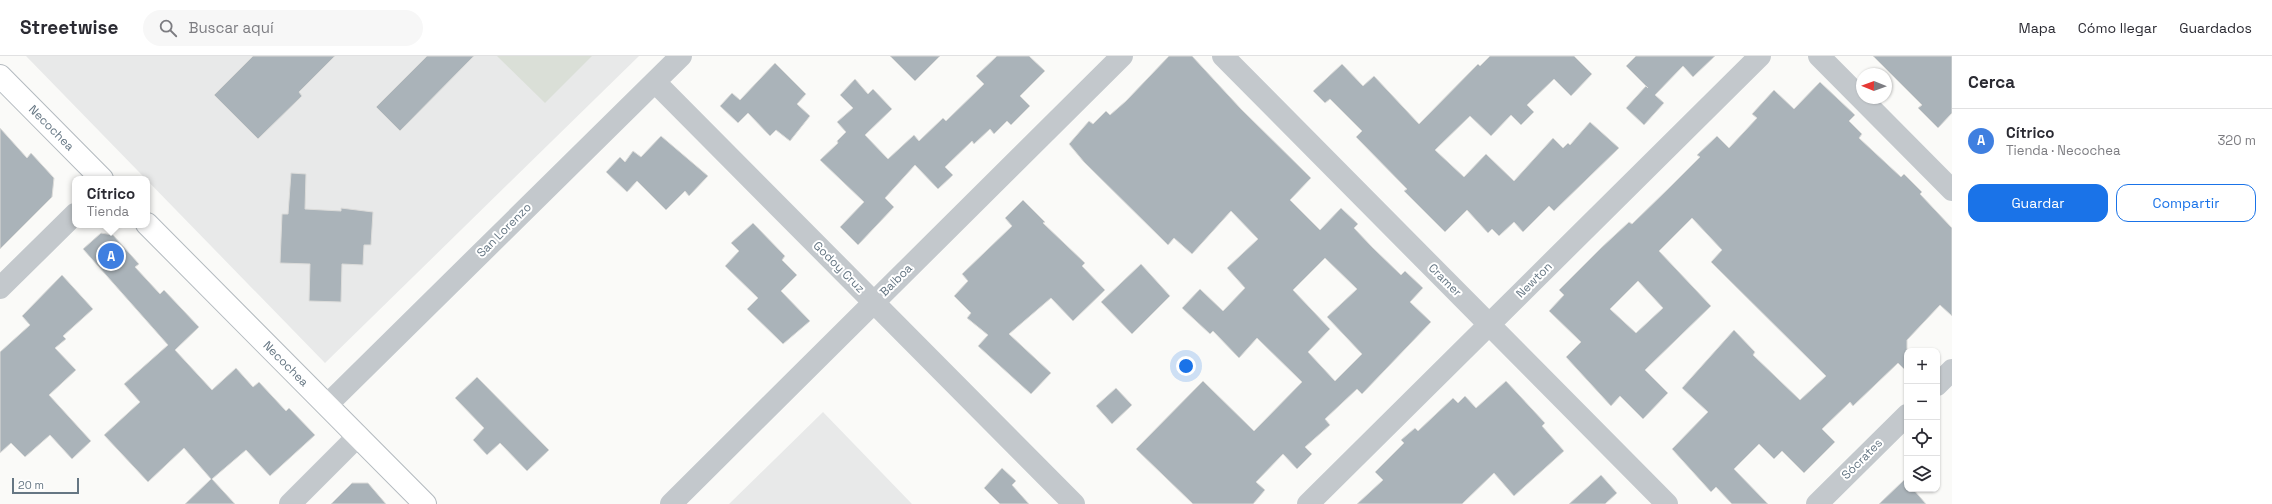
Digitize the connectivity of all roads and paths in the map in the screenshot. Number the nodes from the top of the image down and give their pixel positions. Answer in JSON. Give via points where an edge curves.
{"nodes":[{"id":1,"x":681,"y":56,"type":"edge"},
{"id":2,"x":1122,"y":56,"type":"edge"},
{"id":3,"x":1223,"y":56,"type":"edge"},
{"id":4,"x":1760,"y":56,"type":"edge"},
{"id":5,"x":1819,"y":56,"type":"edge"},
{"id":6,"x":0,"y":76,"type":"edge"},
{"id":7,"x":655,"y":82,"type":"junction"},
{"id":8,"x":99,"y":176,"type":"edge"},
{"id":9,"x":1952,"y":190,"type":"edge"},
{"id":10,"x":72,"y":217,"type":"edge"},
{"id":11,"x":150,"y":227,"type":"edge"},
{"id":12,"x":0,"y":288,"type":"edge"},
{"id":13,"x":874,"y":302,"type":"junction"},
{"id":14,"x":1489,"y":325,"type":"junction"},
{"id":15,"x":1952,"y":370,"type":"edge"},
{"id":16,"x":1938,"y":384,"type":"edge"},
{"id":17,"x":327,"y":405,"type":"junction"},
{"id":18,"x":1904,"y":418,"type":"edge"},
{"id":19,"x":358,"y":436,"type":"junction"},
{"id":20,"x":290,"y":504,"type":"edge"},
{"id":21,"x":425,"y":504,"type":"edge"},
{"id":22,"x":671,"y":504,"type":"edge"},
{"id":23,"x":1074,"y":504,"type":"edge"},
{"id":24,"x":1308,"y":504,"type":"edge"},
{"id":25,"x":1667,"y":504,"type":"edge"},
{"id":26,"x":1817,"y":504,"type":"edge"}],
"edges":[{"from":1,"to":7,"type":"street","name":"San Lorenzo"},
{"from":2,"to":13,"type":"street","name":"Balboa"},
{"from":3,"to":14,"type":"street","name":"Cramer"},
{"from":4,"to":14,"type":"street","name":"Newton"},
{"from":5,"to":9,"type":"street"},
{"from":6,"to":8,"type":"main road","name":"Necochea"},
{"from":7,"to":13,"type":"street","name":"Godoy Cruz"},
{"from":7,"to":17,"type":"street","name":"San Lorenzo"},
{"from":10,"to":12,"type":"street"},
{"from":11,"to":17,"type":"main road","name":"Necochea"},
{"from":13,"to":22,"type":"street","name":"Balboa"},
{"from":13,"to":23,"type":"street","name":"Godoy Cruz"},
{"from":14,"to":24,"type":"street","name":"Newton"},
{"from":14,"to":25,"type":"street","name":"Cramer"},
{"from":15,"to":16,"type":"street"},
{"from":17,"to":19,"type":"main road","name":"Necochea"},
{"from":18,"to":26,"type":"street","name":"Sócrates"},
{"from":19,"to":20,"type":"street"},
{"from":19,"to":21,"type":"main road","name":"Necochea"}]}
